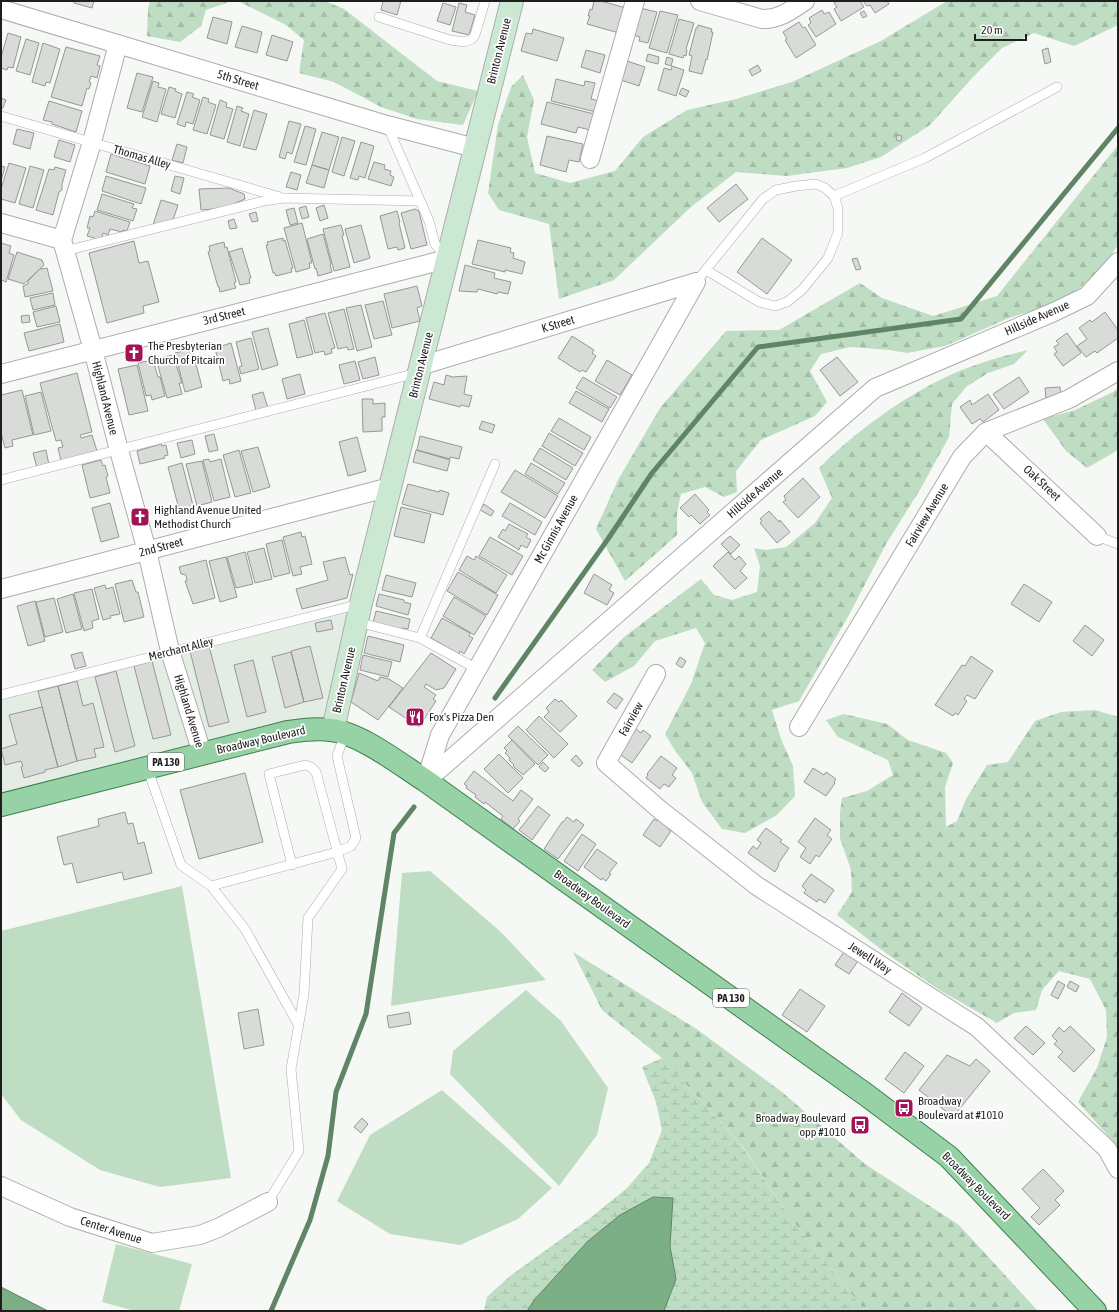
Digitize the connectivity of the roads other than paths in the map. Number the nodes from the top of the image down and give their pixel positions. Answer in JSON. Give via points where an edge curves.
{"nodes":[{"id":1,"x":485,"y":1,"type":"edge"},
{"id":2,"x":512,"y":1,"type":"edge"},
{"id":3,"x":635,"y":1,"type":"edge"},
{"id":4,"x":700,"y":1,"type":"edge"},
{"id":5,"x":804,"y":1,"type":"edge"},
{"id":6,"x":1,"y":9,"type":"edge"},
{"id":7,"x":379,"y":17,"type":"dead end"},
{"id":8,"x":118,"y":44,"type":"junction"},
{"id":9,"x":1058,"y":87,"type":"dead end"},
{"id":10,"x":1,"y":116,"type":"edge"},
{"id":11,"x":387,"y":125,"type":"junction"},
{"id":12,"x":92,"y":142,"type":"junction"},
{"id":13,"x":475,"y":148,"type":"junction"},
{"id":14,"x":590,"y":159,"type":"dead end"},
{"id":15,"x":834,"y":196,"type":"junction"},
{"id":16,"x":284,"y":198,"type":"junction"},
{"id":17,"x":420,"y":201,"type":"junction"},
{"id":18,"x":1,"y":223,"type":"edge"},
{"id":19,"x":63,"y":246,"type":"junction"},
{"id":20,"x":447,"y":258,"type":"junction"},
{"id":21,"x":1117,"y":267,"type":"edge"},
{"id":22,"x":701,"y":276,"type":"junction"},
{"id":23,"x":93,"y":350,"type":"junction"},
{"id":24,"x":420,"y":369,"type":"junction"},
{"id":25,"x":1118,"y":370,"type":"edge"},
{"id":26,"x":1,"y":374,"type":"edge"},
{"id":27,"x":986,"y":432,"type":"junction"},
{"id":28,"x":118,"y":449,"type":"junction"},
{"id":29,"x":495,"y":464,"type":"dead end"},
{"id":30,"x":1,"y":480,"type":"edge"},
{"id":31,"x":390,"y":487,"type":"junction"},
{"id":32,"x":1097,"y":536,"type":"joint"},
{"id":33,"x":1118,"y":544,"type":"edge"},
{"id":34,"x":147,"y":551,"type":"junction"},
{"id":35,"x":1,"y":589,"type":"edge"},
{"id":36,"x":359,"y":613,"type":"junction"},
{"id":37,"x":420,"y":638,"type":"junction"},
{"id":38,"x":170,"y":651,"type":"junction"},
{"id":39,"x":477,"y":669,"type":"junction"},
{"id":40,"x":656,"y":674,"type":"dead end"},
{"id":41,"x":1,"y":695,"type":"edge"},
{"id":42,"x":798,"y":727,"type":"dead end"},
{"id":43,"x":339,"y":732,"type":"junction"},
{"id":44,"x":202,"y":753,"type":"junction"},
{"id":45,"x":606,"y":764,"type":"joint"},
{"id":46,"x":148,"y":767,"type":"junction"},
{"id":47,"x":426,"y":781,"type":"junction"},
{"id":48,"x":1,"y":805,"type":"edge"},
{"id":49,"x":337,"y":852,"type":"junction"},
{"id":50,"x":292,"y":865,"type":"junction"},
{"id":51,"x":211,"y":886,"type":"junction"},
{"id":52,"x":298,"y":1024,"type":"junction"},
{"id":53,"x":1118,"y":1169,"type":"edge"},
{"id":54,"x":1,"y":1186,"type":"edge"},
{"id":55,"x":268,"y":1202,"type":"joint"},
{"id":56,"x":1095,"y":1311,"type":"edge"}],
"edges":[{"from":1,"to":7,"type":"lane","via":[[475,35],[465,42],[450,40]]},
{"from":2,"to":13,"type":"street","name":"Brinton Avenue"},
{"from":3,"to":14,"type":"street"},
{"from":4,"to":5,"type":"street","via":[[771,20]]},
{"from":6,"to":8,"type":"street","name":"5th Street"},
{"from":8,"to":11,"type":"street","name":"5th Street"},
{"from":8,"to":12,"type":"street"},
{"from":9,"to":15,"type":"lane","via":[[925,158]]},
{"from":10,"to":12,"type":"lane","name":"Thomas Alley"},
{"from":11,"to":13,"type":"street","name":"5th Street"},
{"from":11,"to":17,"type":"lane"},
{"from":12,"to":16,"type":"lane","name":"Thomas Alley"},
{"from":12,"to":19,"type":"street"},
{"from":13,"to":20,"type":"street","name":"Brinton Avenue"},
{"from":15,"to":22,"type":"lane","via":[[816,184],[776,190],[763,199]]},
{"from":15,"to":22,"type":"lane","via":[[838,208],[838,233],[828,258],[802,290],[787,302],[775,306],[759,302]]},
{"from":16,"to":17,"type":"lane"},
{"from":16,"to":19,"type":"lane"},
{"from":17,"to":20,"type":"lane","via":[[435,244]]},
{"from":18,"to":19,"type":"street"},
{"from":19,"to":23,"type":"street","name":"Highland Avenue"},
{"from":20,"to":23,"type":"street","name":"3rd Street"},
{"from":20,"to":24,"type":"street","name":"Brinton Avenue"},
{"from":21,"to":47,"type":"street","name":"Hillside Avenue","via":[[1087,296],[874,388]]},
{"from":22,"to":24,"type":"street","name":"K Street"},
{"from":22,"to":39,"type":"street","name":"Mc Ginnis Avenue"},
{"from":23,"to":26,"type":"street","name":"3rd Street"},
{"from":23,"to":28,"type":"street","name":"Highland Avenue"},
{"from":24,"to":28,"type":"lane"},
{"from":24,"to":31,"type":"street","name":"Brinton Avenue"},
{"from":25,"to":27,"type":"street","name":"Fairview Avenue","via":[[1069,400]]},
{"from":27,"to":32,"type":"street","name":"Oak Street"},
{"from":27,"to":42,"type":"street","name":"Fairview Avenue","via":[[962,457]]},
{"from":28,"to":30,"type":"lane"},
{"from":28,"to":34,"type":"street","name":"Highland Avenue"},
{"from":29,"to":37,"type":"lane"},
{"from":31,"to":34,"type":"street","name":"2nd Street"},
{"from":31,"to":36,"type":"street","name":"Brinton Avenue"},
{"from":32,"to":33,"type":"lane"},
{"from":34,"to":35,"type":"street","name":"2nd Street"},
{"from":34,"to":38,"type":"street","name":"Highland Avenue"},
{"from":36,"to":37,"type":"lane"},
{"from":36,"to":38,"type":"lane","name":"Merchant Alley"},
{"from":36,"to":43,"type":"street","name":"Brinton Avenue"},
{"from":37,"to":39,"type":"lane"},
{"from":38,"to":41,"type":"lane","name":"Merchant Alley"},
{"from":38,"to":44,"type":"street","name":"Highland Avenue"},
{"from":39,"to":47,"type":"street","name":"Mc Ginnis Avenue","via":[[440,735]]},
{"from":40,"to":45,"type":"street","name":"Fairview"},
{"from":43,"to":44,"type":"main road","name":"Broadway Boulevard","number":"PA 130","via":[[309,729],[288,732]]},
{"from":43,"to":47,"type":"main road","name":"Broadway Boulevard","number":"PA 130","via":[[368,744]]},
{"from":43,"to":49,"type":"lane","via":[[337,756],[356,838],[351,846]]},
{"from":44,"to":46,"type":"main road","name":"Broadway Boulevard","number":"PA 130"},
{"from":45,"to":53,"type":"street","name":"Jewell Way","via":[[757,886],[977,1027],[1107,1149]]},
{"from":46,"to":48,"type":"main road","name":"Broadway Boulevard","number":"PA 130"},
{"from":46,"to":51,"type":"lane","via":[[181,865]]},
{"from":47,"to":56,"type":"main road","name":"Broadway Boulevard","number":"PA 130","via":[[865,1094],[948,1157]]},
{"from":49,"to":50,"type":"lane"},
{"from":49,"to":50,"type":"lane","via":[[316,772],[305,765],[269,774]]},
{"from":49,"to":52,"type":"lane","via":[[342,868],[308,918],[304,994]]},
{"from":50,"to":51,"type":"lane"},
{"from":51,"to":52,"type":"lane","via":[[245,928]]},
{"from":52,"to":55,"type":"lane","via":[[291,1068],[299,1151]]},
{"from":54,"to":55,"type":"street","name":"Center Avenue","via":[[70,1217],[152,1244],[200,1235]]}]}
